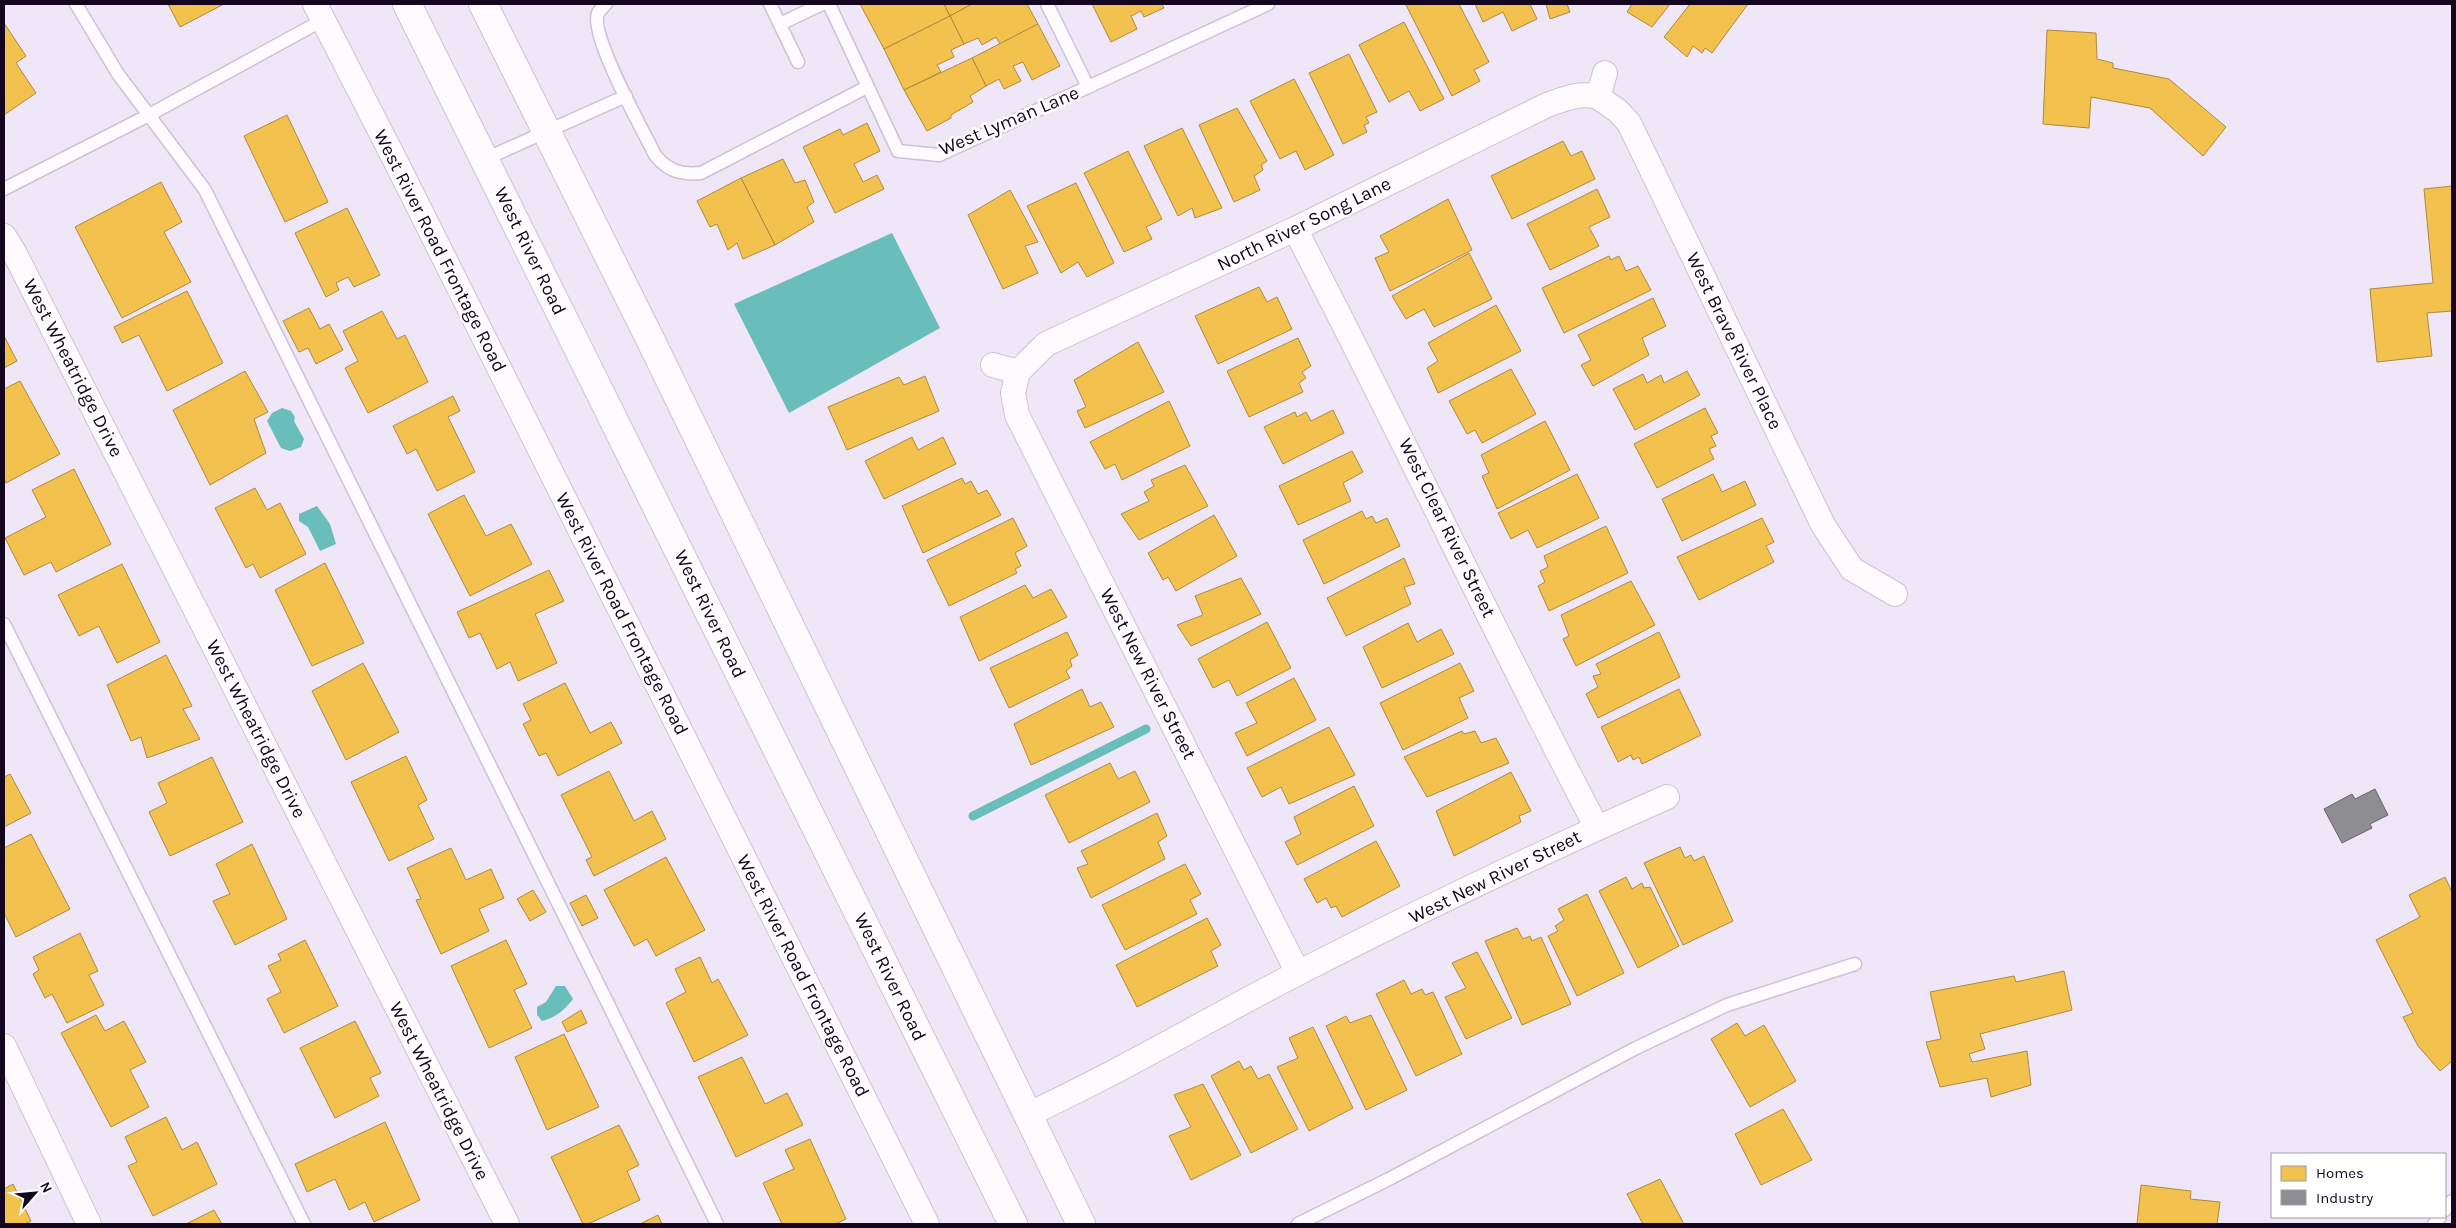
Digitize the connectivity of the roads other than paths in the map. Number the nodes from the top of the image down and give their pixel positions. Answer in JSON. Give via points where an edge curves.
{"nodes":[{"id":1,"x":76,"y":4,"type":"edge"},
{"id":2,"x":407,"y":4,"type":"edge"},
{"id":3,"x":482,"y":4,"type":"edge"},
{"id":4,"x":606,"y":4,"type":"edge"},
{"id":5,"x":770,"y":4,"type":"edge"},
{"id":6,"x":822,"y":4,"type":"edge"},
{"id":7,"x":829,"y":4,"type":"edge"},
{"id":8,"x":1048,"y":4,"type":"edge"},
{"id":9,"x":1268,"y":4,"type":"edge"},
{"id":10,"x":319,"y":12,"type":"edge"},
{"id":11,"x":780,"y":24,"type":"junction"},
{"id":12,"x":798,"y":62,"type":"dead end"},
{"id":13,"x":1605,"y":73,"type":"dead end"},
{"id":14,"x":867,"y":87,"type":"junction"},
{"id":15,"x":1088,"y":87,"type":"junction"},
{"id":16,"x":626,"y":96,"type":"junction"},
{"id":17,"x":1598,"y":97,"type":"junction"},
{"id":18,"x":149,"y":115,"type":"junction"},
{"id":19,"x":547,"y":133,"type":"junction"},
{"id":20,"x":485,"y":159,"type":"junction"},
{"id":21,"x":4,"y":189,"type":"edge"},
{"id":22,"x":1295,"y":229,"type":"junction"},
{"id":23,"x":4,"y":236,"type":"edge"},
{"id":24,"x":993,"y":365,"type":"dead end"},
{"id":25,"x":1018,"y":372,"type":"junction"},
{"id":26,"x":1896,"y":594,"type":"dead end"},
{"id":27,"x":4,"y":624,"type":"edge"},
{"id":28,"x":1666,"y":797,"type":"dead end"},
{"id":29,"x":1597,"y":828,"type":"junction"},
{"id":30,"x":1855,"y":964,"type":"dead end"},
{"id":31,"x":1298,"y":973,"type":"junction"},
{"id":32,"x":4,"y":1046,"type":"edge"},
{"id":33,"x":1027,"y":1115,"type":"junction"},
{"id":34,"x":89,"y":1224,"type":"edge"},
{"id":35,"x":304,"y":1224,"type":"edge"},
{"id":36,"x":507,"y":1224,"type":"edge"},
{"id":37,"x":717,"y":1224,"type":"edge"},
{"id":38,"x":927,"y":1224,"type":"edge"},
{"id":39,"x":1013,"y":1224,"type":"edge"},
{"id":40,"x":1081,"y":1224,"type":"edge"},
{"id":41,"x":1298,"y":1224,"type":"edge"}],
"edges":[{"from":1,"to":18,"type":"lane","via":[[118,74]]},
{"from":2,"to":20,"type":"main road","name":"West River Road"},
{"from":3,"to":19,"type":"main road"},
{"from":4,"to":16,"type":"lane","via":[[598,13],[598,30]]},
{"from":5,"to":11,"type":"lane"},
{"from":6,"to":11,"type":"lane"},
{"from":7,"to":14,"type":"lane"},
{"from":8,"to":15,"type":"lane","name":"West Lyman Lane"},
{"from":9,"to":15,"type":"lane"},
{"from":10,"to":18,"type":"lane"},
{"from":10,"to":38,"type":"street","name":"West River Road Frontage Road"},
{"from":11,"to":12,"type":"lane"},
{"from":13,"to":17,"type":"street"},
{"from":14,"to":15,"type":"lane","name":"West Lyman Lane","via":[[898,151],[939,155]]},
{"from":14,"to":16,"type":"lane","via":[[701,173],[681,174],[663,164],[655,155]]},
{"from":16,"to":19,"type":"lane"},
{"from":17,"to":22,"type":"street","name":"North River Song Lane","via":[[1571,96],[1547,106]]},
{"from":17,"to":26,"type":"street","name":"West Brave River Place","via":[[1629,123],[1823,525],[1852,569]]},
{"from":18,"to":21,"type":"lane"},
{"from":18,"to":37,"type":"lane","via":[[206,190]]},
{"from":19,"to":20,"type":"lane"},
{"from":19,"to":33,"type":"main road"},
{"from":20,"to":39,"type":"main road","name":"West River Road"},
{"from":22,"to":25,"type":"street","name":"North River Song Lane","via":[[1046,344]]},
{"from":22,"to":29,"type":"street","name":"West Clear River Street","via":[[1375,382]]},
{"from":23,"to":36,"type":"street","name":"West Wheatridge Drive"},
{"from":24,"to":25,"type":"street"},
{"from":25,"to":31,"type":"street","name":"West New River Street","via":[[1013,393],[1017,415]]},
{"from":27,"to":35,"type":"lane"},
{"from":28,"to":29,"type":"street","name":"West New River Street"},
{"from":29,"to":31,"type":"street","name":"West New River Street"},
{"from":30,"to":41,"type":"lane","via":[[1727,1005],[1636,1048]]},
{"from":31,"to":33,"type":"street","name":"West New River Street","via":[[1102,1079]]},
{"from":32,"to":34,"type":"street"},
{"from":33,"to":40,"type":"main road"}]}
